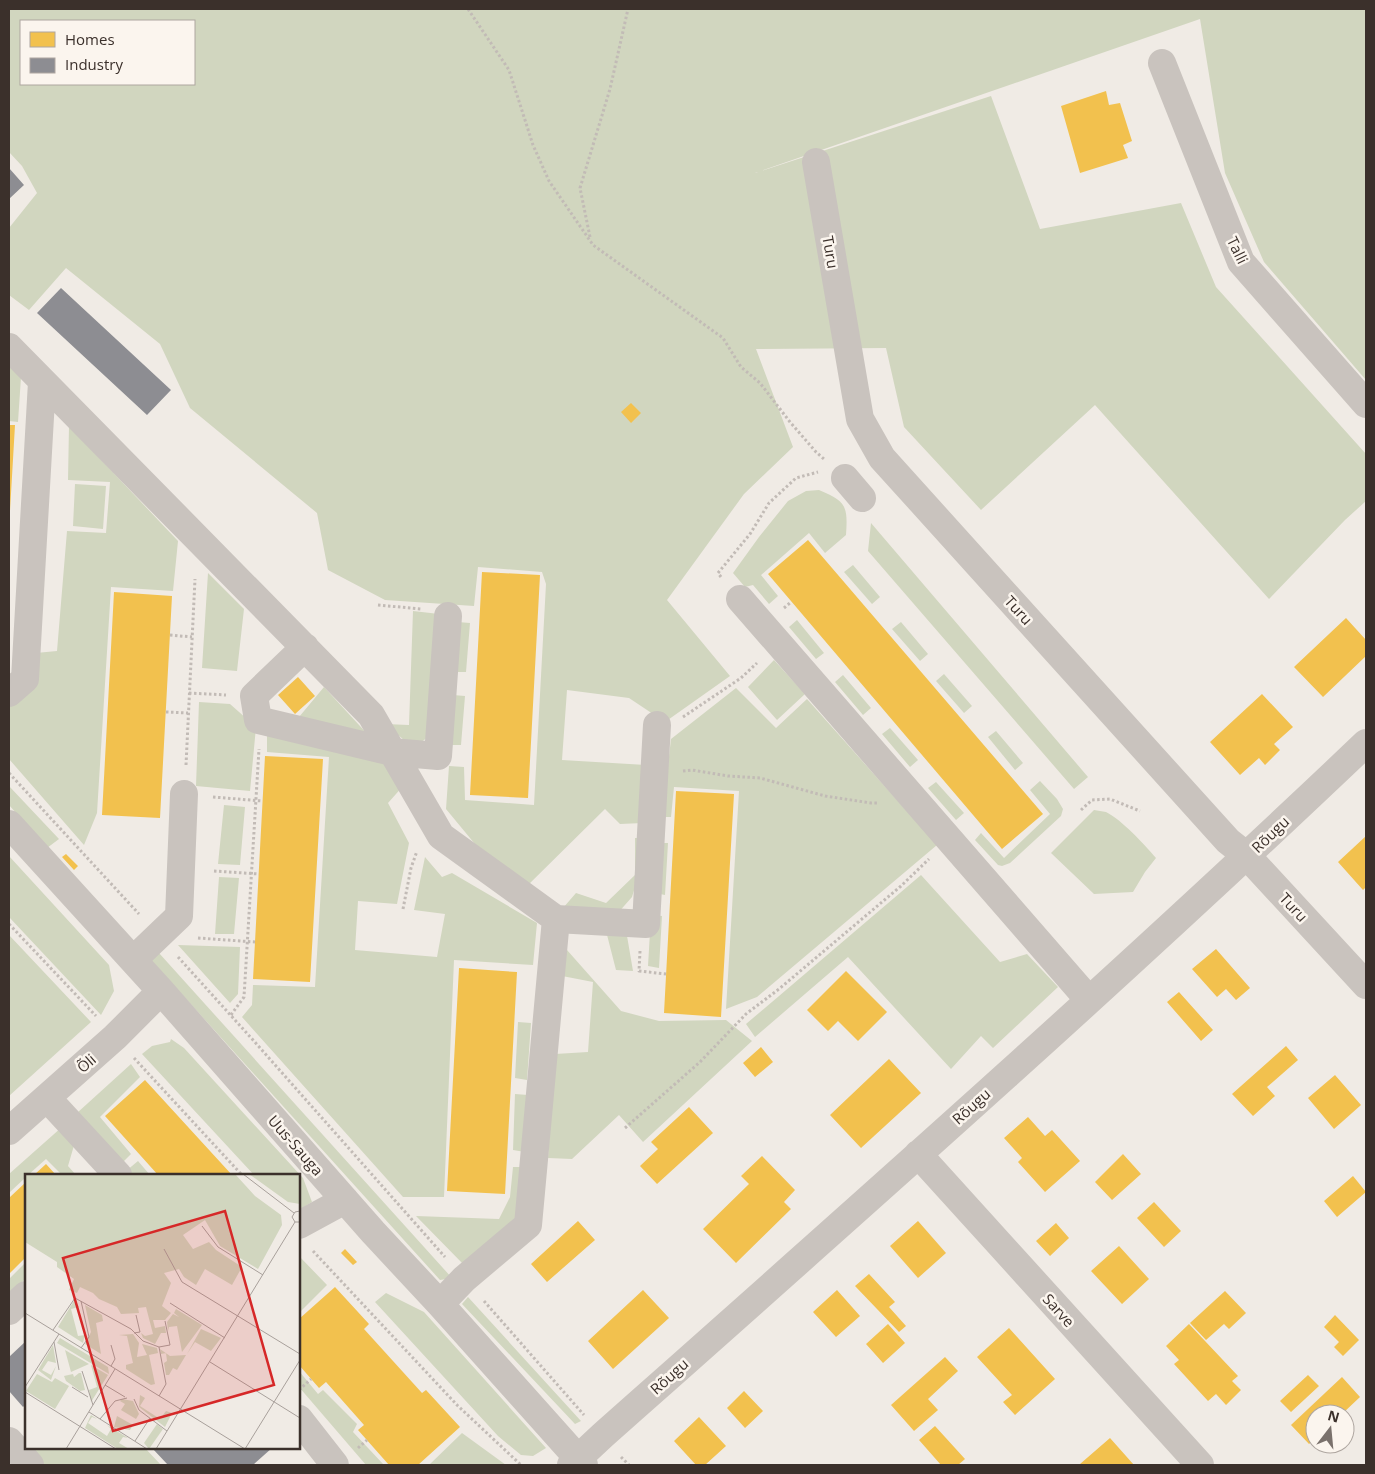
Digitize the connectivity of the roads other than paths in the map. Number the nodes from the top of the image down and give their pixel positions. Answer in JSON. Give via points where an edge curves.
{"nodes":[{"id":1,"x":1162,"y":63,"type":"dead end"},
{"id":2,"x":816,"y":162,"type":"dead end"},
{"id":3,"x":9,"y":347,"type":"edge"},
{"id":4,"x":42,"y":382,"type":"junction"},
{"id":5,"x":1366,"y":404,"type":"edge"},
{"id":6,"x":740,"y":599,"type":"road end"},
{"id":7,"x":448,"y":616,"type":"dead end"},
{"id":8,"x":304,"y":647,"type":"junction"},
{"id":9,"x":9,"y":693,"type":"edge"},
{"id":10,"x":657,"y":724,"type":"road end"},
{"id":11,"x":1366,"y":743,"type":"edge"},
{"id":12,"x":392,"y":752,"type":"junction"},
{"id":13,"x":184,"y":794,"type":"road end"},
{"id":14,"x":9,"y":824,"type":"edge"},
{"id":15,"x":1247,"y":856,"type":"junction"},
{"id":16,"x":556,"y":919,"type":"junction"},
{"id":17,"x":132,"y":960,"type":"junction"},
{"id":18,"x":1366,"y":985,"type":"edge"},
{"id":19,"x":161,"y":992,"type":"junction"},
{"id":20,"x":1088,"y":1000,"type":"junction"},
{"id":21,"x":47,"y":1098,"type":"junction"},
{"id":22,"x":9,"y":1131,"type":"edge"},
{"id":23,"x":918,"y":1154,"type":"junction"},
{"id":24,"x":117,"y":1174,"type":"edge"},
{"id":25,"x":345,"y":1200,"type":"junction"},
{"id":26,"x":300,"y":1223,"type":"edge"},
{"id":27,"x":25,"y":1296,"type":"edge"},
{"id":28,"x":440,"y":1304,"type":"junction"},
{"id":29,"x":9,"y":1311,"type":"edge"},
{"id":30,"x":300,"y":1421,"type":"edge"},
{"id":31,"x":9,"y":1442,"type":"edge"},
{"id":32,"x":323,"y":1461,"type":"edge"},
{"id":33,"x":578,"y":1463,"type":"edge"},
{"id":34,"x":30,"y":1465,"type":"edge"},
{"id":35,"x":1200,"y":1465,"type":"edge"}],
"edges":[{"from":1,"to":5,"type":"street","name":"Talli","via":[[1240,262]]},
{"from":2,"to":15,"type":"street","name":"Turu","via":[[860,419],[882,458],[1228,841]]},
{"from":3,"to":4,"type":"street"},
{"from":4,"to":8,"type":"street"},
{"from":4,"to":9,"type":"street","via":[[25,679]]},
{"from":6,"to":20,"type":"street"},
{"from":7,"to":12,"type":"street","via":[[438,756]]},
{"from":8,"to":12,"type":"street","via":[[370,715]]},
{"from":8,"to":12,"type":"street","via":[[258,709]]},
{"from":10,"to":16,"type":"street","via":[[646,924]]},
{"from":11,"to":15,"type":"street","name":"Rõugu"},
{"from":12,"to":16,"type":"street","via":[[441,836]]},
{"from":13,"to":17,"type":"street","via":[[179,916],[162,939]]},
{"from":14,"to":17,"type":"street","name":"Uus-Sauga"},
{"from":15,"to":18,"type":"street","name":"Turu"},
{"from":15,"to":20,"type":"street","name":"Rõugu"},
{"from":16,"to":28,"type":"street","via":[[528,1225],[464,1279]]},
{"from":17,"to":19,"type":"street","name":"Uus-Sauga"},
{"from":19,"to":21,"type":"street","name":"Õli"},
{"from":19,"to":25,"type":"street","name":"Uus-Sauga"},
{"from":20,"to":23,"type":"street","name":"Rõugu"},
{"from":21,"to":22,"type":"street","name":"Õli"},
{"from":21,"to":24,"type":"street"},
{"from":23,"to":33,"type":"street","name":"Rõugu","via":[[602,1436]]},
{"from":23,"to":35,"type":"street","name":"Sarve"},
{"from":25,"to":26,"type":"street"},
{"from":25,"to":28,"type":"street","name":"Uus-Sauga"},
{"from":27,"to":29,"type":"street"},
{"from":28,"to":33,"type":"street","name":"Uus-Sauga"},
{"from":30,"to":32,"type":"street"},
{"from":31,"to":34,"type":"street"}]}
